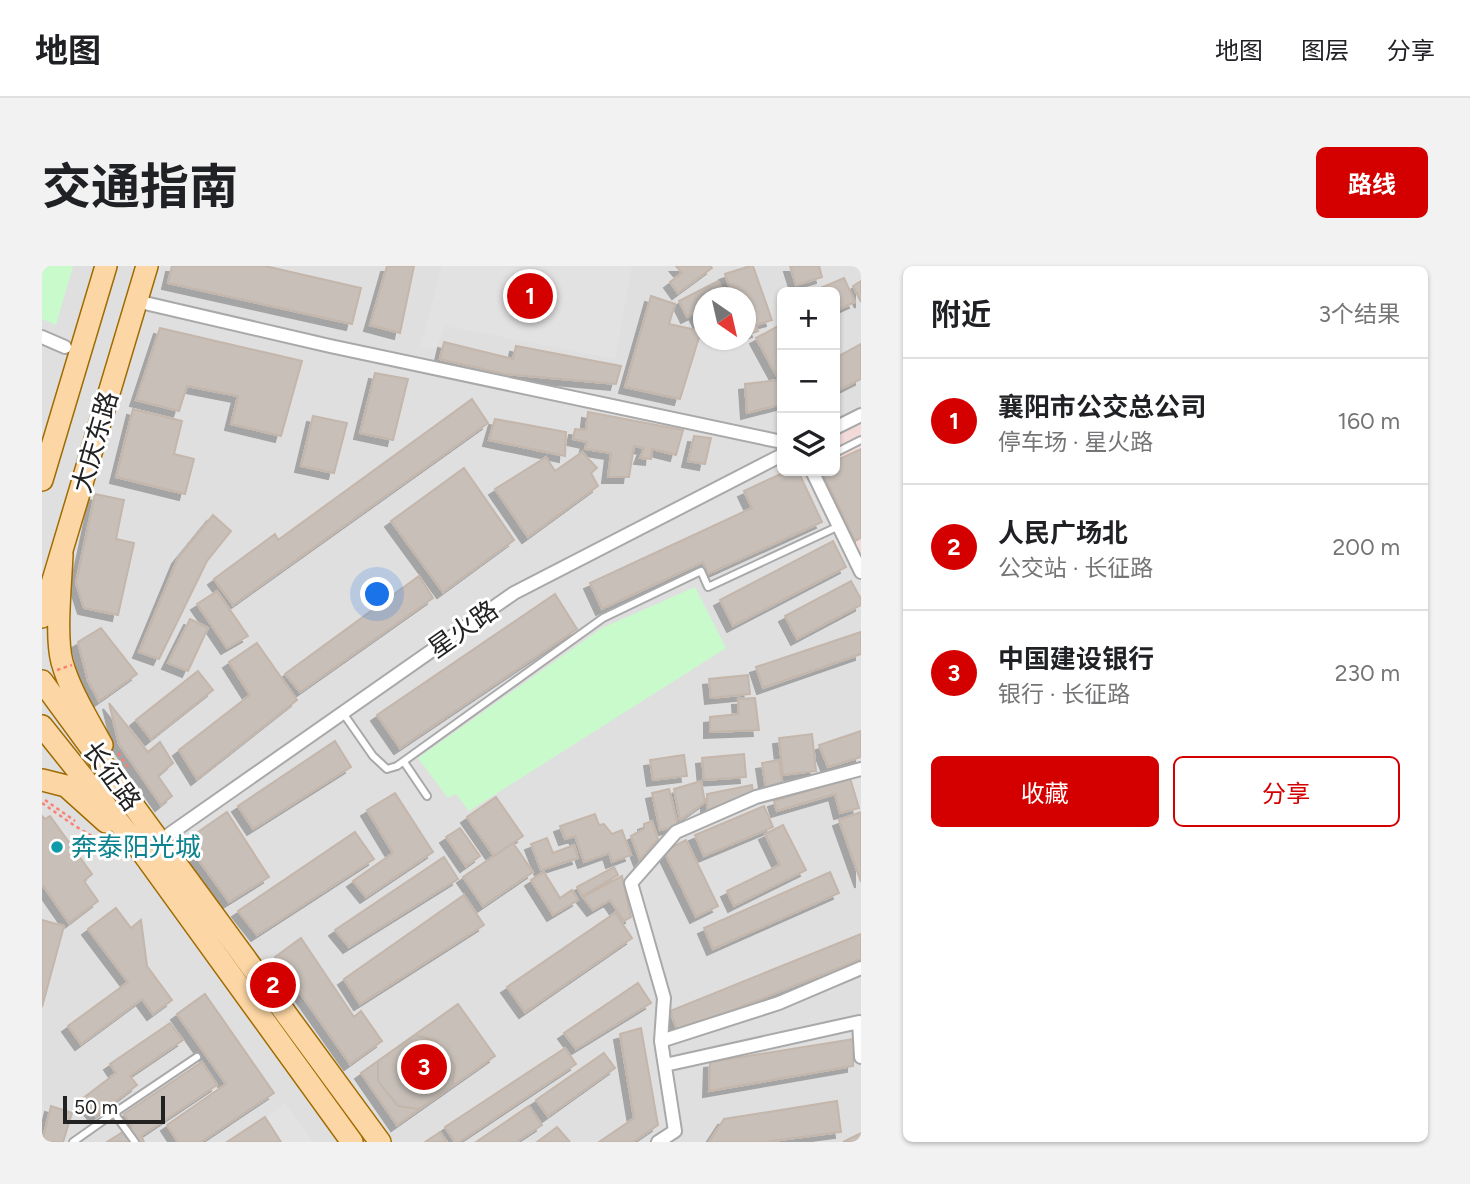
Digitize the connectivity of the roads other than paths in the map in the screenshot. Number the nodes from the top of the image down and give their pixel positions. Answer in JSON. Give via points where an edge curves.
{"nodes":[{"id":1,"x":106,"y":266,"type":"edge"},
{"id":2,"x":147,"y":266,"type":"edge"},
{"id":3,"x":136,"y":301,"type":"junction"},
{"id":4,"x":42,"y":337,"type":"edge"},
{"id":5,"x":65,"y":347,"type":"dead end"},
{"id":6,"x":861,"y":415,"type":"edge"},
{"id":7,"x":840,"y":426,"type":"edge"},
{"id":8,"x":861,"y":440,"type":"edge"},
{"id":9,"x":777,"y":441,"type":"edge"},
{"id":10,"x":840,"y":450,"type":"edge"},
{"id":11,"x":777,"y":458,"type":"edge"},
{"id":12,"x":814,"y":476,"type":"edge"},
{"id":13,"x":42,"y":480,"type":"edge"},
{"id":14,"x":839,"y":526,"type":"junction"},
{"id":15,"x":62,"y":554,"type":"junction"},
{"id":16,"x":861,"y":572,"type":"edge"},
{"id":17,"x":42,"y":617,"type":"edge"},
{"id":18,"x":50,"y":676,"type":"edge"},
{"id":19,"x":343,"y":713,"type":"junction"},
{"id":20,"x":42,"y":726,"type":"edge"},
{"id":21,"x":404,"y":762,"type":"junction"},
{"id":22,"x":861,"y":769,"type":"edge"},
{"id":23,"x":42,"y":780,"type":"edge"},
{"id":24,"x":427,"y":796,"type":"dead end"},
{"id":25,"x":164,"y":838,"type":"junction"},
{"id":26,"x":132,"y":850,"type":"junction"},
{"id":27,"x":200,"y":897,"type":"junction"},
{"id":28,"x":861,"y":968,"type":"edge"},
{"id":29,"x":661,"y":1041,"type":"junction"},
{"id":30,"x":197,"y":1057,"type":"dead end"},
{"id":31,"x":861,"y":1057,"type":"edge"},
{"id":32,"x":665,"y":1065,"type":"junction"},
{"id":33,"x":114,"y":1113,"type":"junction"},
{"id":34,"x":345,"y":1140,"type":"edge"},
{"id":35,"x":73,"y":1142,"type":"edge"},
{"id":36,"x":135,"y":1142,"type":"edge"},
{"id":37,"x":380,"y":1142,"type":"edge"},
{"id":38,"x":658,"y":1142,"type":"edge"}],
"edges":[{"from":1,"to":13,"type":"main road","name":"大庆东路"},
{"from":2,"to":3,"type":"main road","name":"大庆东路"},
{"from":3,"to":9,"type":"street"},
{"from":3,"to":15,"type":"main road","name":"大庆东路"},
{"from":4,"to":5,"type":"street"},
{"from":6,"to":7,"type":"street"},
{"from":8,"to":10,"type":"lane"},
{"from":11,"to":19,"type":"street","name":"星火路","via":[[514,593]]},
{"from":12,"to":14,"type":"street"},
{"from":14,"to":16,"type":"street"},
{"from":14,"to":21,"type":"lane","via":[[708,587],[701,571],[603,618]]},
{"from":15,"to":17,"type":"main road","name":"大庆东路"},
{"from":15,"to":25,"type":"main road","via":[[61,661],[102,745]]},
{"from":18,"to":27,"type":"main road","name":"长征路"},
{"from":19,"to":21,"type":"lane","via":[[387,769]]},
{"from":19,"to":25,"type":"street","name":"星火路"},
{"from":20,"to":26,"type":"main road","name":"长征路"},
{"from":21,"to":24,"type":"lane"},
{"from":22,"to":29,"type":"street","via":[[756,797],[676,832],[631,883],[664,998]]},
{"from":23,"to":26,"type":"main road","via":[[66,786]]},
{"from":25,"to":27,"type":"main road"},
{"from":26,"to":34,"type":"main road","name":"长征路"},
{"from":27,"to":37,"type":"main road","name":"长征路"},
{"from":28,"to":29,"type":"street","via":[[779,1003]]},
{"from":29,"to":32,"type":"street"},
{"from":30,"to":33,"type":"lane"},
{"from":31,"to":32,"type":"street","via":[[859,1023]]},
{"from":32,"to":38,"type":"street","via":[[675,1131]]},
{"from":33,"to":35,"type":"lane"},
{"from":33,"to":36,"type":"lane"}]}
